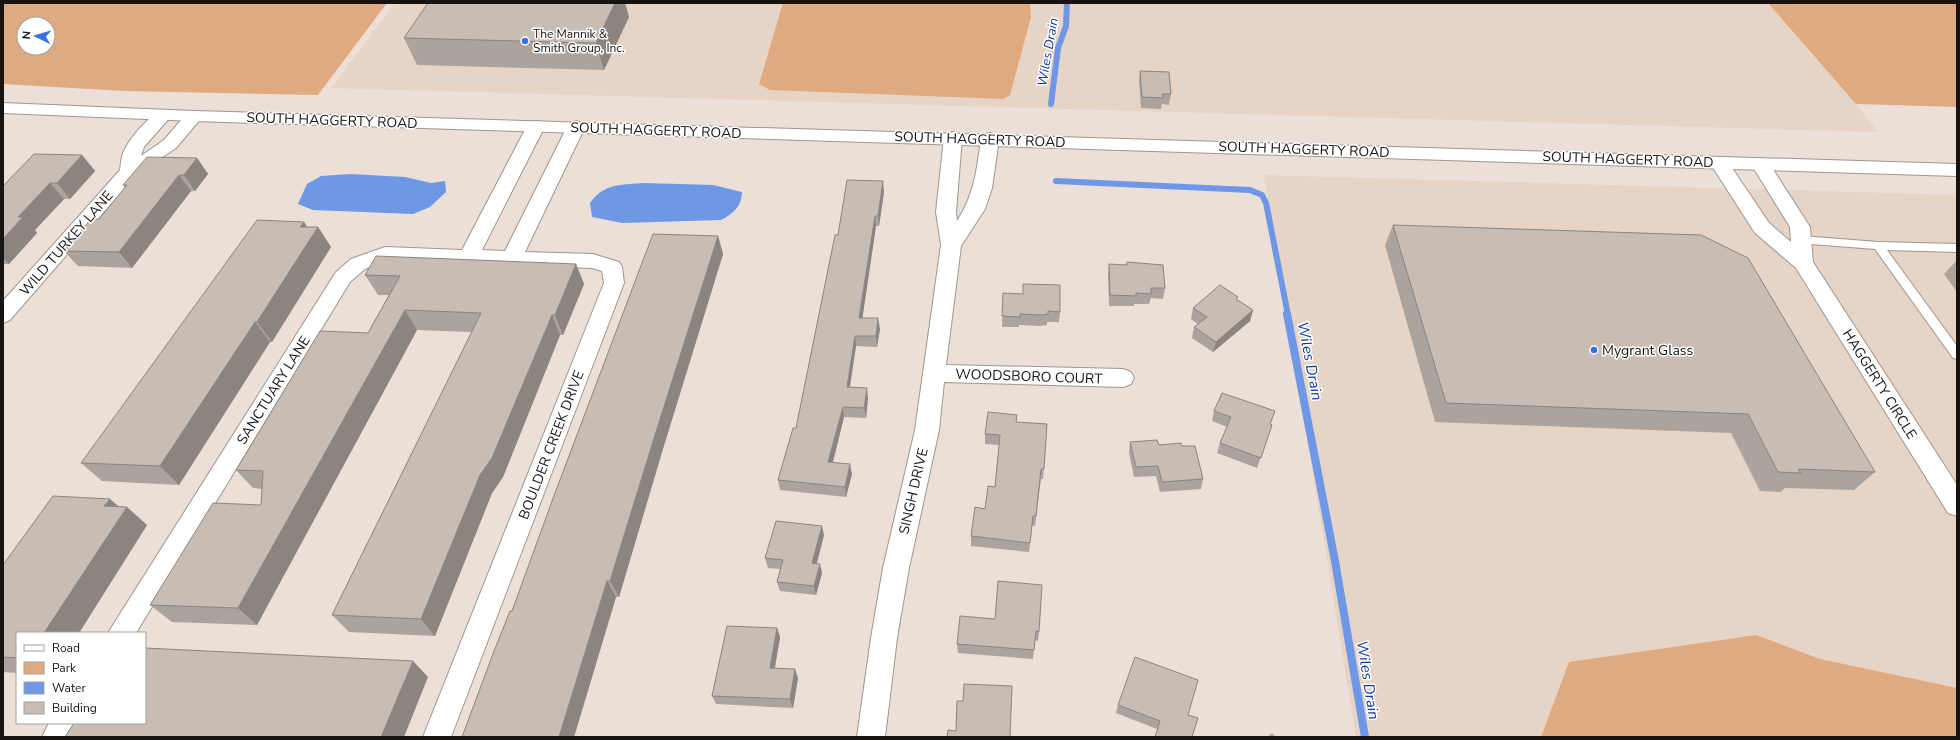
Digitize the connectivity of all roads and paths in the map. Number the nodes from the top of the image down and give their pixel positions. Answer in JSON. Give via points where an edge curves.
{"nodes":[{"id":1,"x":3,"y":108,"type":"edge"},
{"id":2,"x":163,"y":115,"type":"junction"},
{"id":3,"x":194,"y":116,"type":"junction"},
{"id":4,"x":536,"y":126,"type":"junction"},
{"id":5,"x":576,"y":127,"type":"junction"},
{"id":6,"x":953,"y":138,"type":"junction"},
{"id":7,"x":990,"y":139,"type":"junction"},
{"id":8,"x":1719,"y":163,"type":"junction"},
{"id":9,"x":1760,"y":164,"type":"junction"},
{"id":10,"x":1957,"y":170,"type":"edge"},
{"id":11,"x":129,"y":171,"type":"junction"},
{"id":12,"x":1802,"y":240,"type":"junction"},
{"id":13,"x":951,"y":245,"type":"junction"},
{"id":14,"x":1878,"y":246,"type":"junction"},
{"id":15,"x":1957,"y":248,"type":"edge"},
{"id":16,"x":490,"y":257,"type":"junction"},
{"id":17,"x":1803,"y":263,"type":"junction"},
{"id":18,"x":3,"y":315,"type":"edge"},
{"id":19,"x":1957,"y":355,"type":"edge"},
{"id":20,"x":936,"y":373,"type":"junction"},
{"id":21,"x":1123,"y":378,"type":"dead end"},
{"id":22,"x":1957,"y":506,"type":"edge"},
{"id":23,"x":122,"y":632,"type":"edge"},
{"id":24,"x":64,"y":724,"type":"edge"},
{"id":25,"x":56,"y":737,"type":"edge"},
{"id":26,"x":437,"y":737,"type":"edge"},
{"id":27,"x":871,"y":737,"type":"edge"}],
"edges":[{"from":1,"to":2,"type":"street","name":"SOUTH HAGGERTY ROAD"},
{"from":2,"to":3,"type":"street","name":"SOUTH HAGGERTY ROAD"},
{"from":2,"to":11,"type":"street","via":[[132,152]]},
{"from":3,"to":4,"type":"street","name":"SOUTH HAGGERTY ROAD"},
{"from":3,"to":11,"type":"street","name":"WILD TURKEY LANE","via":[[170,144]]},
{"from":4,"to":5,"type":"street","name":"SOUTH HAGGERTY ROAD"},
{"from":4,"to":16,"type":"street"},
{"from":5,"to":6,"type":"street","name":"SOUTH HAGGERTY ROAD"},
{"from":5,"to":16,"type":"street"},
{"from":6,"to":7,"type":"street","name":"SOUTH HAGGERTY ROAD"},
{"from":6,"to":13,"type":"street","name":"SINGH DRIVE","via":[[946,212]]},
{"from":7,"to":8,"type":"street","name":"SOUTH HAGGERTY ROAD"},
{"from":7,"to":13,"type":"street","name":"SINGH DRIVE","via":[[983,188],[975,209]]},
{"from":8,"to":9,"type":"street","name":"SOUTH HAGGERTY ROAD"},
{"from":8,"to":17,"type":"street","name":"HAGGERTY CIRCLE","via":[[1762,228]]},
{"from":9,"to":10,"type":"street","name":"SOUTH HAGGERTY ROAD"},
{"from":9,"to":12,"type":"street","name":"HAGGERTY CIRCLE","via":[[1800,227]]},
{"from":11,"to":18,"type":"street","name":"WILD TURKEY LANE"},
{"from":12,"to":14,"type":"lane"},
{"from":12,"to":17,"type":"street","name":"HAGGERTY CIRCLE"},
{"from":13,"to":20,"type":"street","name":"SINGH DRIVE"},
{"from":14,"to":15,"type":"lane"},
{"from":14,"to":19,"type":"lane"},
{"from":16,"to":23,"type":"street","name":"SANCTUARY LANE","via":[[386,254],[358,264],[343,277]]},
{"from":16,"to":26,"type":"street","name":"BOULDER CREEK DRIVE","via":[[593,262],[612,267],[614,282]]},
{"from":17,"to":22,"type":"street","name":"HAGGERTY CIRCLE"},
{"from":20,"to":21,"type":"street","name":"WOODSBORO COURT"},
{"from":20,"to":27,"type":"street","name":"SINGH DRIVE","via":[[927,430],[896,568]]},
{"from":24,"to":25,"type":"street"}]}
